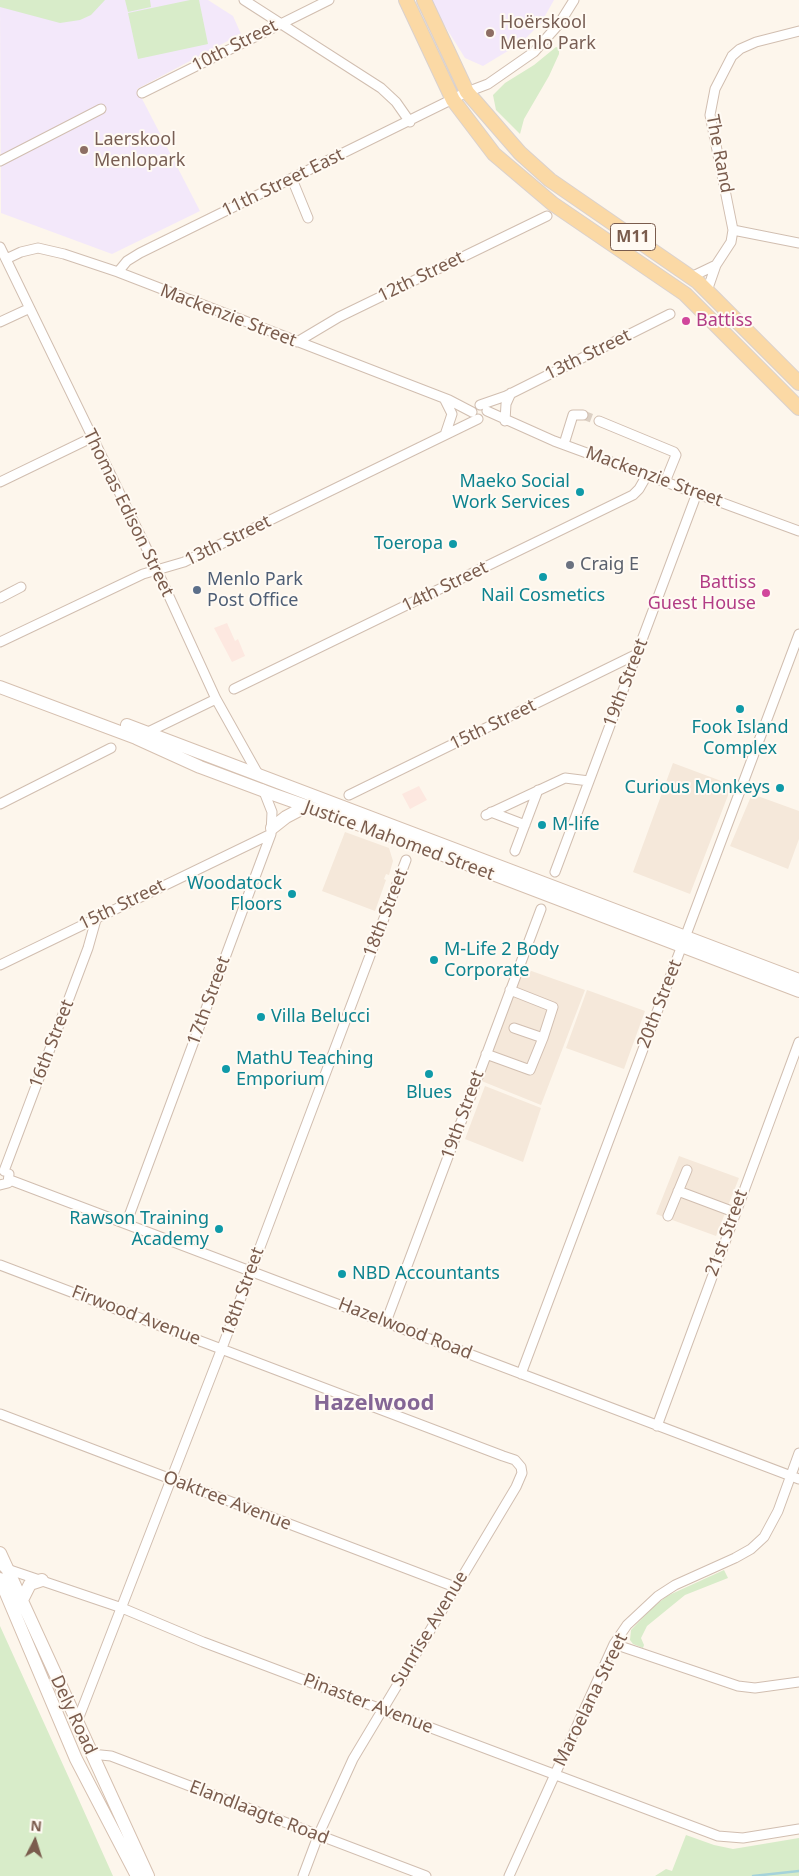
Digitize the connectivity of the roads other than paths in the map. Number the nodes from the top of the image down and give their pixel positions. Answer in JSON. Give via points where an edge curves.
{"nodes":[{"id":1,"x":244,"y":0,"type":"edge"},
{"id":2,"x":329,"y":0,"type":"edge"},
{"id":3,"x":406,"y":0,"type":"edge"},
{"id":4,"x":424,"y":0,"type":"edge"},
{"id":5,"x":574,"y":0,"type":"edge"},
{"id":6,"x":280,"y":23,"type":"junction"},
{"id":7,"x":799,"y":30,"type":"edge"},
{"id":8,"x":467,"y":92,"type":"junction"},
{"id":9,"x":142,"y":93,"type":"dead end"},
{"id":10,"x":453,"y":100,"type":"junction"},
{"id":11,"x":101,"y":110,"type":"dead end"},
{"id":12,"x":410,"y":122,"type":"junction"},
{"id":13,"x":0,"y":161,"type":"edge"},
{"id":14,"x":292,"y":180,"type":"junction"},
{"id":15,"x":547,"y":216,"type":"dead end"},
{"id":16,"x":308,"y":218,"type":"dead end"},
{"id":17,"x":733,"y":230,"type":"junction"},
{"id":18,"x":799,"y":243,"type":"edge"},
{"id":19,"x":0,"y":247,"type":"edge"},
{"id":20,"x":6,"y":259,"type":"junction"},
{"id":21,"x":716,"y":265,"type":"junction"},
{"id":22,"x":118,"y":272,"type":"junction"},
{"id":23,"x":691,"y":277,"type":"junction"},
{"id":24,"x":707,"y":291,"type":"junction"},
{"id":25,"x":28,"y":309,"type":"junction"},
{"id":26,"x":670,"y":314,"type":"dead end"},
{"id":27,"x":0,"y":322,"type":"edge"},
{"id":28,"x":296,"y":342,"type":"junction"},
{"id":29,"x":799,"y":383,"type":"edge"},
{"id":30,"x":509,"y":394,"type":"junction"},
{"id":31,"x":447,"y":399,"type":"junction"},
{"id":32,"x":799,"y":408,"type":"edge"},
{"id":33,"x":479,"y":412,"type":"junction"},
{"id":34,"x":583,"y":415,"type":"dead end"},
{"id":35,"x":507,"y":421,"type":"junction"},
{"id":36,"x":599,"y":421,"type":"tunnel mouth"},
{"id":37,"x":448,"y":433,"type":"junction"},
{"id":38,"x":91,"y":438,"type":"junction"},
{"id":39,"x":564,"y":444,"type":"junction"},
{"id":40,"x":647,"y":474,"type":"junction"},
{"id":41,"x":0,"y":482,"type":"edge"},
{"id":42,"x":665,"y":482,"type":"junction"},
{"id":43,"x":697,"y":493,"type":"junction"},
{"id":44,"x":799,"y":532,"type":"edge"},
{"id":45,"x":157,"y":570,"type":"junction"},
{"id":46,"x":21,"y":588,"type":"dead end"},
{"id":47,"x":0,"y":598,"type":"edge"},
{"id":48,"x":799,"y":634,"type":"edge"},
{"id":49,"x":0,"y":642,"type":"edge"},
{"id":50,"x":637,"y":654,"type":"junction"},
{"id":51,"x":0,"y":678,"type":"edge"},
{"id":52,"x":0,"y":687,"type":"edge"},
{"id":53,"x":234,"y":689,"type":"dead end"},
{"id":54,"x":216,"y":699,"type":"junction"},
{"id":55,"x":146,"y":733,"type":"junction"},
{"id":56,"x":111,"y":748,"type":"dead end"},
{"id":57,"x":259,"y":776,"type":"junction"},
{"id":58,"x":589,"y":781,"type":"junction"},
{"id":59,"x":538,"y":790,"type":"junction"},
{"id":60,"x":264,"y":791,"type":"junction"},
{"id":61,"x":349,"y":795,"type":"dead end"},
{"id":62,"x":0,"y":804,"type":"edge"},
{"id":63,"x":306,"y":807,"type":"junction"},
{"id":64,"x":525,"y":825,"type":"junction"},
{"id":65,"x":272,"y":831,"type":"junction"},
{"id":66,"x":515,"y":851,"type":"dead end"},
{"id":67,"x":406,"y":860,"type":"dead end"},
{"id":68,"x":555,"y":872,"type":"dead end"},
{"id":69,"x":541,"y":909,"type":"dead end"},
{"id":70,"x":97,"y":916,"type":"junction"},
{"id":71,"x":684,"y":941,"type":"junction"},
{"id":72,"x":0,"y":965,"type":"edge"},
{"id":73,"x":799,"y":980,"type":"edge"},
{"id":74,"x":510,"y":990,"type":"junction"},
{"id":75,"x":799,"y":991,"type":"edge"},
{"id":76,"x":514,"y":1028,"type":"dead end"},
{"id":77,"x":543,"y":1038,"type":"junction"},
{"id":78,"x":799,"y":1042,"type":"edge"},
{"id":79,"x":486,"y":1054,"type":"junction"},
{"id":80,"x":687,"y":1170,"type":"dead end"},
{"id":81,"x":2,"y":1171,"type":"edge"},
{"id":82,"x":10,"y":1180,"type":"junction"},
{"id":83,"x":0,"y":1185,"type":"edge"},
{"id":84,"x":678,"y":1191,"type":"junction"},
{"id":85,"x":734,"y":1212,"type":"junction"},
{"id":86,"x":668,"y":1216,"type":"dead end"},
{"id":87,"x":126,"y":1224,"type":"junction"},
{"id":88,"x":0,"y":1265,"type":"edge"},
{"id":89,"x":251,"y":1270,"type":"junction"},
{"id":90,"x":386,"y":1322,"type":"junction"},
{"id":91,"x":222,"y":1348,"type":"junction"},
{"id":92,"x":521,"y":1374,"type":"junction"},
{"id":93,"x":0,"y":1414,"type":"edge"},
{"id":94,"x":657,"y":1426,"type":"junction"},
{"id":95,"x":799,"y":1453,"type":"edge"},
{"id":96,"x":521,"y":1467,"type":"joint"},
{"id":97,"x":795,"y":1478,"type":"edge"},
{"id":98,"x":171,"y":1480,"type":"junction"},
{"id":99,"x":0,"y":1553,"type":"edge"},
{"id":100,"x":2,"y":1571,"type":"edge"},
{"id":101,"x":42,"y":1580,"type":"junction"},
{"id":102,"x":455,"y":1587,"type":"junction"},
{"id":103,"x":21,"y":1602,"type":"junction"},
{"id":104,"x":122,"y":1608,"type":"junction"},
{"id":105,"x":614,"y":1644,"type":"junction"},
{"id":106,"x":799,"y":1682,"type":"edge"},
{"id":107,"x":382,"y":1709,"type":"junction"},
{"id":108,"x":76,"y":1722,"type":"junction"},
{"id":109,"x":88,"y":1756,"type":"junction"},
{"id":110,"x":555,"y":1774,"type":"junction"},
{"id":111,"x":106,"y":1817,"type":"junction"},
{"id":112,"x":799,"y":1829,"type":"edge"},
{"id":113,"x":318,"y":1836,"type":"junction"},
{"id":114,"x":137,"y":1876,"type":"edge"},
{"id":115,"x":148,"y":1876,"type":"edge"},
{"id":116,"x":303,"y":1876,"type":"edge"},
{"id":117,"x":426,"y":1876,"type":"edge"},
{"id":118,"x":508,"y":1876,"type":"edge"}],
"edges":[{"from":1,"to":6,"type":"street"},
{"from":2,"to":6,"type":"street","name":"10th Street"},
{"from":3,"to":10,"type":"main road","number":"M11"},
{"from":4,"to":8,"type":"main road","number":"M11"},
{"from":5,"to":8,"type":"street","name":"11th Street East","via":[[559,24],[534,52],[488,84]]},
{"from":6,"to":9,"type":"street","name":"10th Street"},
{"from":6,"to":12,"type":"street","via":[[381,88]]},
{"from":7,"to":17,"type":"street","name":"The Rand","via":[[740,49],[732,56],[715,89],[710,115]]},
{"from":8,"to":10,"type":"street","name":"11th Street East"},
{"from":8,"to":23,"type":"main road","number":"M11","via":[[520,153],[550,180]]},
{"from":10,"to":12,"type":"street","name":"11th Street East"},
{"from":10,"to":32,"type":"main road","number":"M11","via":[[494,154],[521,180],[686,294]]},
{"from":11,"to":13,"type":"street"},
{"from":12,"to":14,"type":"street","name":"11th Street East"},
{"from":14,"to":16,"type":"street"},
{"from":14,"to":22,"type":"street","name":"11th Street East","via":[[130,259]]},
{"from":15,"to":28,"type":"street","name":"12th Street","via":[[339,317]]},
{"from":17,"to":18,"type":"street"},
{"from":17,"to":21,"type":"street","via":[[730,242]]},
{"from":19,"to":20,"type":"street","name":"Thomas Edison Street"},
{"from":20,"to":22,"type":"street","name":"Mackenzie Street","via":[[26,250],[43,248]]},
{"from":20,"to":25,"type":"street","name":"Thomas Edison Street"},
{"from":21,"to":23,"type":"street"},
{"from":21,"to":24,"type":"street"},
{"from":22,"to":28,"type":"street","name":"Mackenzie Street"},
{"from":23,"to":24,"type":"main road","number":"M11"},
{"from":24,"to":29,"type":"main road","number":"M11"},
{"from":25,"to":27,"type":"street"},
{"from":25,"to":38,"type":"street","name":"Thomas Edison Street"},
{"from":26,"to":30,"type":"street","name":"13th Street"},
{"from":28,"to":31,"type":"street","name":"Mackenzie Street"},
{"from":30,"to":33,"type":"street","name":"13th Street"},
{"from":30,"to":35,"type":"street"},
{"from":31,"to":33,"type":"street","name":"Mackenzie Street"},
{"from":31,"to":37,"type":"street","via":[[452,414]]},
{"from":33,"to":35,"type":"street","name":"Mackenzie Street"},
{"from":33,"to":37,"type":"street","name":"13th Street"},
{"from":34,"to":39,"type":"street","via":[[572,416]]},
{"from":35,"to":39,"type":"street","name":"Mackenzie Street"},
{"from":36,"to":42,"type":"street","via":[[674,452],[676,455]]},
{"from":37,"to":45,"type":"street","name":"13th Street","via":[[184,562]]},
{"from":38,"to":41,"type":"street"},
{"from":38,"to":45,"type":"street","name":"Thomas Edison Street"},
{"from":39,"to":40,"type":"street","name":"Mackenzie Street"},
{"from":40,"to":42,"type":"street","name":"Mackenzie Street"},
{"from":40,"to":53,"type":"street","name":"14th Street","via":[[633,495]]},
{"from":42,"to":43,"type":"street","name":"Mackenzie Street"},
{"from":43,"to":44,"type":"street","name":"Mackenzie Street"},
{"from":43,"to":50,"type":"street","name":"19th Street"},
{"from":45,"to":49,"type":"street","name":"13th Street"},
{"from":45,"to":54,"type":"street","name":"Thomas Edison Street"},
{"from":46,"to":47,"type":"street"},
{"from":48,"to":71,"type":"street","name":"20th Street"},
{"from":50,"to":58,"type":"street","name":"19th Street"},
{"from":50,"to":61,"type":"street","name":"15th Street"},
{"from":51,"to":55,"type":"main road","name":"Justice Mahomed Street"},
{"from":52,"to":60,"type":"main road","name":"Justice Mahomed Street"},
{"from":54,"to":55,"type":"street"},
{"from":54,"to":57,"type":"street","name":"Thomas Edison Street"},
{"from":55,"to":57,"type":"main road","name":"Justice Mahomed Street"},
{"from":56,"to":62,"type":"street"},
{"from":57,"to":60,"type":"street","name":"17th Street"},
{"from":57,"to":71,"type":"main road","name":"Justice Mahomed Street"},
{"from":58,"to":59,"type":"street","via":[[565,778]]},
{"from":58,"to":68,"type":"street","name":"19th Street"},
{"from":59,"to":64,"type":"street"},
{"from":59,"to":64,"type":"street","via":[[488,814]]},
{"from":60,"to":63,"type":"main road","name":"Justice Mahomed Street"},
{"from":60,"to":65,"type":"street","name":"17th Street","via":[[272,812]]},
{"from":63,"to":65,"type":"main road","via":[[286,817]]},
{"from":63,"to":71,"type":"main road","name":"Justice Mahomed Street"},
{"from":64,"to":66,"type":"street"},
{"from":65,"to":70,"type":"street","name":"15th Street"},
{"from":65,"to":87,"type":"street","name":"17th Street"},
{"from":67,"to":89,"type":"street","name":"18th Street"},
{"from":69,"to":74,"type":"street","name":"19th Street"},
{"from":70,"to":72,"type":"street","name":"15th Street"},
{"from":70,"to":81,"type":"street","name":"16th Street","via":[[88,948]]},
{"from":71,"to":73,"type":"main road","name":"Justice Mahomed Street"},
{"from":71,"to":75,"type":"main road","name":"Justice Mahomed Street"},
{"from":71,"to":92,"type":"street","name":"20th Street"},
{"from":74,"to":77,"type":"street","via":[[553,1008]]},
{"from":74,"to":79,"type":"street","name":"19th Street"},
{"from":76,"to":77,"type":"street"},
{"from":77,"to":79,"type":"street","via":[[530,1070]]},
{"from":78,"to":85,"type":"street","name":"21st Street"},
{"from":79,"to":90,"type":"street","name":"19th Street"},
{"from":80,"to":84,"type":"street"},
{"from":81,"to":82,"type":"street","via":[[9,1174]]},
{"from":82,"to":83,"type":"street","via":[[6,1185]]},
{"from":82,"to":87,"type":"street","name":"Hazelwood Road"},
{"from":84,"to":85,"type":"street"},
{"from":84,"to":86,"type":"street"},
{"from":85,"to":94,"type":"street","name":"21st Street"},
{"from":87,"to":89,"type":"street","name":"Hazelwood Road"},
{"from":88,"to":91,"type":"street","name":"Firwood Avenue"},
{"from":89,"to":90,"type":"street","name":"Hazelwood Road"},
{"from":89,"to":91,"type":"street","name":"18th Street"},
{"from":90,"to":92,"type":"street","name":"Hazelwood Road"},
{"from":91,"to":96,"type":"street","name":"Firwood Avenue","via":[[515,1460]]},
{"from":91,"to":98,"type":"street","name":"18th Street"},
{"from":92,"to":94,"type":"street","name":"Hazelwood Road"},
{"from":93,"to":98,"type":"street","name":"Oaktree Avenue"},
{"from":94,"to":97,"type":"street","name":"Hazelwood Road"},
{"from":95,"to":97,"type":"street","name":"Maroelana Street"},
{"from":96,"to":102,"type":"street","name":"Sunrise Avenue","via":[[522,1474],[516,1487]]},
{"from":97,"to":105,"type":"street","name":"Maroelana Street","via":[[764,1537],[751,1549],[658,1596],[627,1626]]},
{"from":98,"to":102,"type":"street","name":"Oaktree Avenue"},
{"from":98,"to":104,"type":"street","name":"18th Street"},
{"from":99,"to":100,"type":"main road","name":"Dely Road"},
{"from":100,"to":101,"type":"street","name":"Pinaster Avenue"},
{"from":100,"to":103,"type":"main road","name":"Dely Road"},
{"from":100,"to":111,"type":"main road","name":"Dely Road","via":[[76,1759]]},
{"from":101,"to":103,"type":"main road","via":[[30,1584]]},
{"from":101,"to":104,"type":"street","name":"Pinaster Avenue"},
{"from":102,"to":107,"type":"street","name":"Sunrise Avenue"},
{"from":103,"to":108,"type":"main road","name":"Dely Road"},
{"from":104,"to":107,"type":"street","name":"Pinaster Avenue"},
{"from":104,"to":108,"type":"street","name":"18th Street"},
{"from":105,"to":106,"type":"street","via":[[738,1686],[755,1688]]},
{"from":105,"to":110,"type":"street","name":"Maroelana Street"},
{"from":107,"to":110,"type":"street","name":"Pinaster Avenue"},
{"from":107,"to":113,"type":"street","name":"Sunrise Avenue","via":[[346,1773]]},
{"from":108,"to":109,"type":"main road","name":"Dely Road"},
{"from":109,"to":111,"type":"main road"},
{"from":109,"to":113,"type":"street","name":"Elandlaagte Road","via":[[111,1756]]},
{"from":109,"to":115,"type":"main road","name":"Dely Road"},
{"from":110,"to":112,"type":"street","name":"Pinaster Avenue","via":[[718,1836],[731,1838]]},
{"from":110,"to":118,"type":"street","name":"Maroelana Street"},
{"from":111,"to":114,"type":"main road","name":"Dely Road"},
{"from":113,"to":116,"type":"street","name":"Sunrise Avenue"},
{"from":113,"to":117,"type":"street","name":"Elandlaagte Road"}]}
